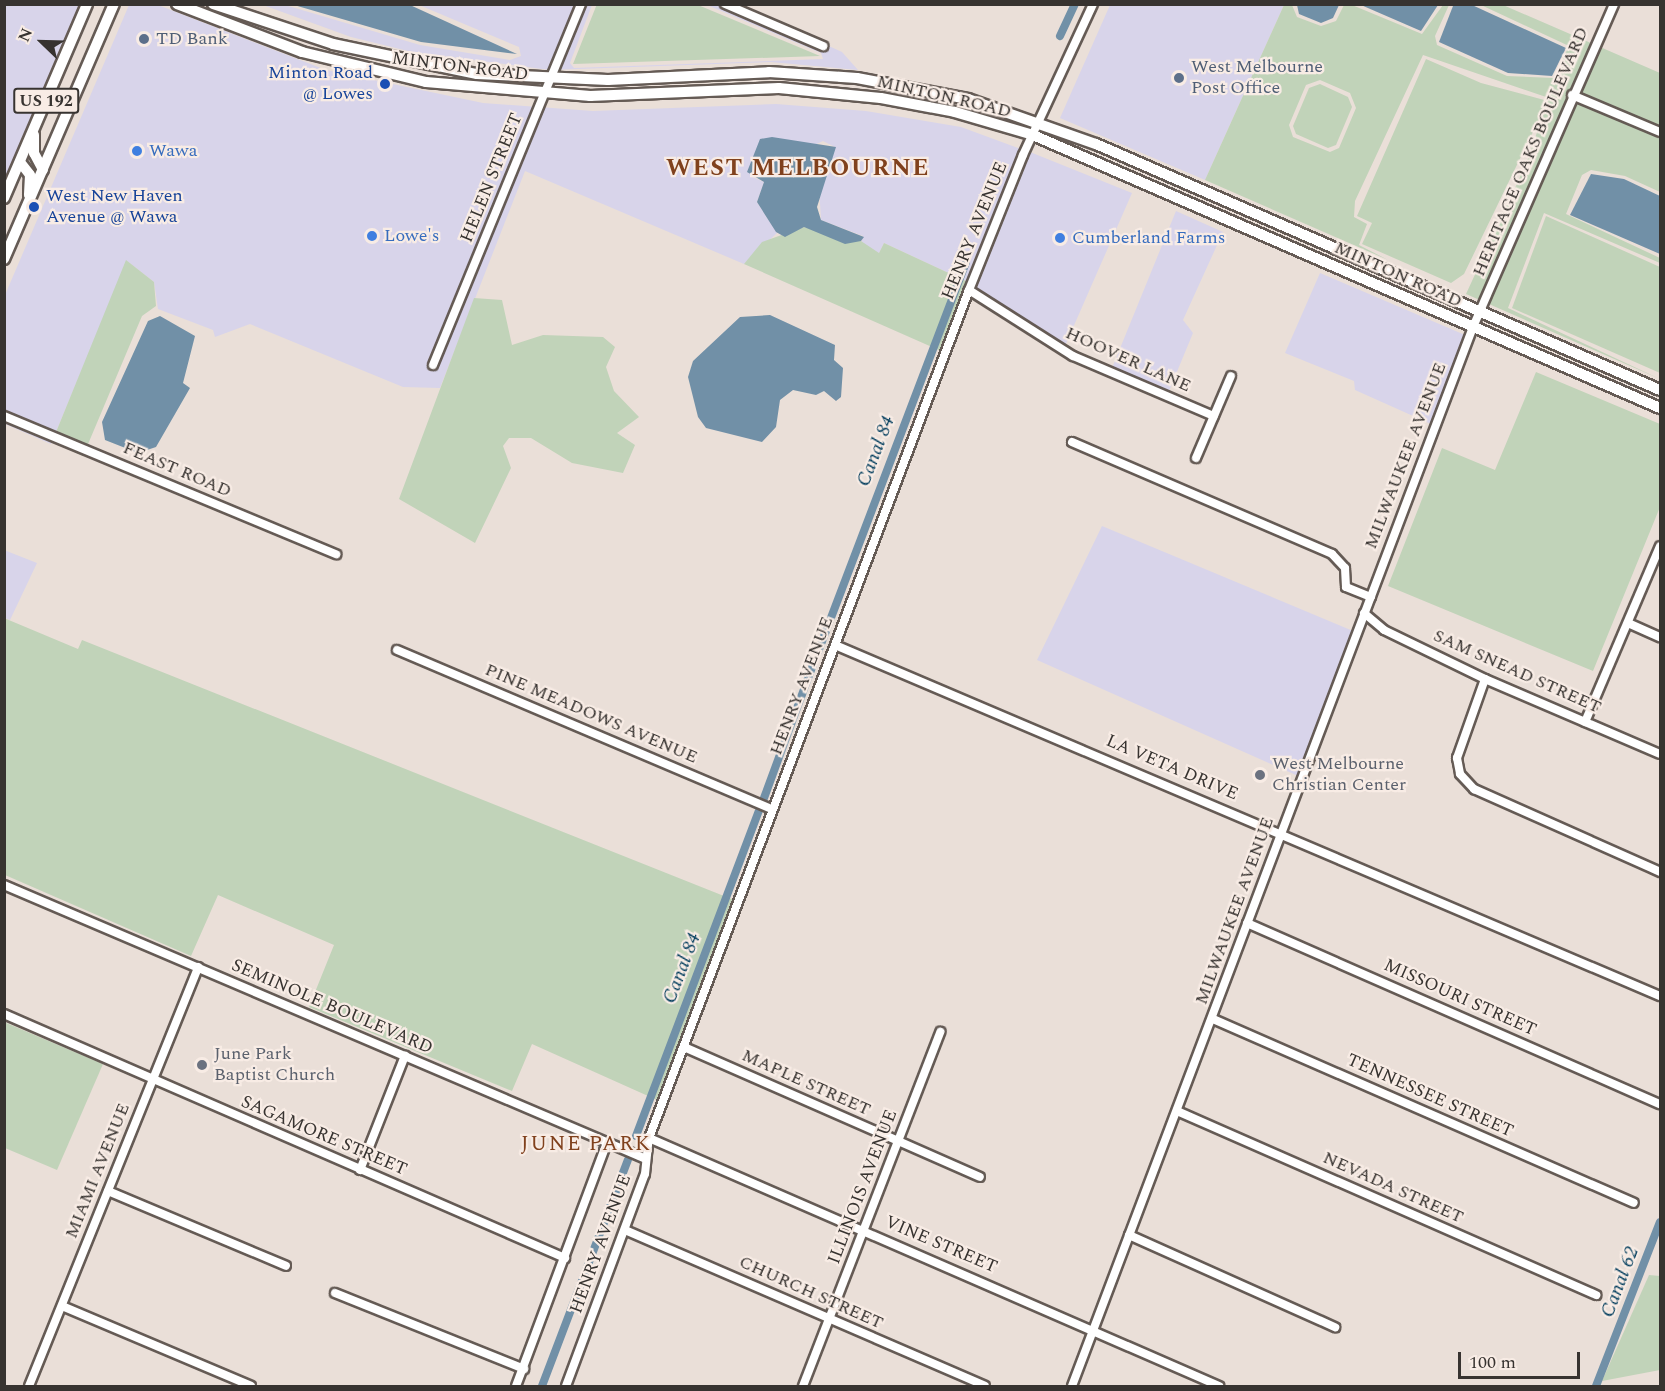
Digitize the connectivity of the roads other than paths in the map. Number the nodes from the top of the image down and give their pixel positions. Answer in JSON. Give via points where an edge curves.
{"nodes":[{"id":1,"x":87,"y":4,"type":"edge"},
{"id":2,"x":114,"y":4,"type":"edge"},
{"id":3,"x":177,"y":4,"type":"edge"},
{"id":4,"x":213,"y":4,"type":"edge"},
{"id":5,"x":581,"y":4,"type":"edge"},
{"id":6,"x":724,"y":4,"type":"edge"},
{"id":7,"x":1093,"y":4,"type":"edge"},
{"id":8,"x":1614,"y":4,"type":"edge"},
{"id":9,"x":824,"y":46,"type":"dead end"},
{"id":10,"x":767,"y":72,"type":"junction"},
{"id":11,"x":551,"y":80,"type":"junction"},
{"id":12,"x":772,"y":88,"type":"junction"},
{"id":13,"x":545,"y":93,"type":"junction"},
{"id":14,"x":1572,"y":95,"type":"junction"},
{"id":15,"x":1040,"y":122,"type":"junction"},
{"id":16,"x":34,"y":128,"type":"junction"},
{"id":17,"x":1660,"y":132,"type":"edge"},
{"id":18,"x":1033,"y":135,"type":"junction"},
{"id":19,"x":20,"y":162,"type":"junction"},
{"id":20,"x":43,"y":170,"type":"junction"},
{"id":21,"x":4,"y":198,"type":"edge"},
{"id":22,"x":29,"y":202,"type":"junction"},
{"id":23,"x":4,"y":259,"type":"edge"},
{"id":24,"x":969,"y":290,"type":"junction"},
{"id":25,"x":1479,"y":313,"type":"junction"},
{"id":26,"x":1473,"y":327,"type":"junction"},
{"id":27,"x":433,"y":365,"type":"dead end"},
{"id":28,"x":1231,"y":376,"type":"dead end"},
{"id":29,"x":1660,"y":390,"type":"edge"},
{"id":30,"x":1660,"y":408,"type":"edge"},
{"id":31,"x":4,"y":416,"type":"edge"},
{"id":32,"x":1214,"y":416,"type":"junction"},
{"id":33,"x":1072,"y":442,"type":"dead end"},
{"id":34,"x":1196,"y":458,"type":"dead end"},
{"id":35,"x":1660,"y":546,"type":"edge"},
{"id":36,"x":336,"y":554,"type":"dead end"},
{"id":37,"x":1657,"y":564,"type":"edge"},
{"id":38,"x":1371,"y":597,"type":"junction"},
{"id":39,"x":1364,"y":613,"type":"junction"},
{"id":40,"x":1628,"y":623,"type":"junction"},
{"id":41,"x":1660,"y":637,"type":"edge"},
{"id":42,"x":835,"y":645,"type":"junction"},
{"id":43,"x":397,"y":650,"type":"dead end"},
{"id":44,"x":1485,"y":679,"type":"junction"},
{"id":45,"x":1585,"y":722,"type":"junction"},
{"id":46,"x":1660,"y":754,"type":"edge"},
{"id":47,"x":772,"y":809,"type":"junction"},
{"id":48,"x":1282,"y":833,"type":"junction"},
{"id":49,"x":1660,"y":872,"type":"edge"},
{"id":50,"x":4,"y":885,"type":"edge"},
{"id":51,"x":1247,"y":923,"type":"junction"},
{"id":52,"x":198,"y":967,"type":"junction"},
{"id":53,"x":1660,"y":996,"type":"edge"},
{"id":54,"x":4,"y":1014,"type":"edge"},
{"id":55,"x":1213,"y":1019,"type":"junction"},
{"id":56,"x":940,"y":1032,"type":"dead end"},
{"id":57,"x":684,"y":1047,"type":"junction"},
{"id":58,"x":405,"y":1056,"type":"junction"},
{"id":59,"x":153,"y":1077,"type":"junction"},
{"id":60,"x":1660,"y":1104,"type":"edge"},
{"id":61,"x":1177,"y":1111,"type":"junction"},
{"id":62,"x":649,"y":1138,"type":"junction"},
{"id":63,"x":899,"y":1141,"type":"junction"},
{"id":64,"x":607,"y":1142,"type":"junction"},
{"id":65,"x":646,"y":1159,"type":"junction"},
{"id":66,"x":360,"y":1170,"type":"junction"},
{"id":67,"x":980,"y":1177,"type":"dead end"},
{"id":68,"x":108,"y":1191,"type":"junction"},
{"id":69,"x":1634,"y":1203,"type":"dead end"},
{"id":70,"x":625,"y":1230,"type":"junction"},
{"id":71,"x":864,"y":1230,"type":"junction"},
{"id":72,"x":1129,"y":1235,"type":"junction"},
{"id":73,"x":565,"y":1258,"type":"junction"},
{"id":74,"x":286,"y":1266,"type":"dead end"},
{"id":75,"x":335,"y":1293,"type":"dead end"},
{"id":76,"x":1596,"y":1295,"type":"dead end"},
{"id":77,"x":62,"y":1306,"type":"junction"},
{"id":78,"x":829,"y":1319,"type":"junction"},
{"id":79,"x":1335,"y":1327,"type":"dead end"},
{"id":80,"x":1094,"y":1329,"type":"junction"},
{"id":81,"x":524,"y":1369,"type":"junction"},
{"id":82,"x":29,"y":1386,"type":"edge"},
{"id":83,"x":250,"y":1386,"type":"edge"},
{"id":84,"x":516,"y":1386,"type":"edge"},
{"id":85,"x":566,"y":1386,"type":"edge"},
{"id":86,"x":803,"y":1386,"type":"edge"},
{"id":87,"x":985,"y":1386,"type":"edge"},
{"id":88,"x":1072,"y":1386,"type":"edge"},
{"id":89,"x":1219,"y":1386,"type":"edge"}],
"edges":[{"from":1,"to":16,"type":"main road","number":"US 192"},
{"from":2,"to":20,"type":"main road","number":"US 192"},
{"from":3,"to":13,"type":"main road","name":"MINTON ROAD","via":[[362,71]]},
{"from":4,"to":11,"type":"main road","name":"MINTON ROAD","via":[[382,57]]},
{"from":5,"to":11,"type":"street","name":"HELEN STREET"},
{"from":6,"to":9,"type":"street"},
{"from":7,"to":15,"type":"street","name":"HENRY AVENUE"},
{"from":8,"to":14,"type":"street","name":"HERITAGE OAKS BOULEVARD"},
{"from":10,"to":11,"type":"main road","name":"MINTON ROAD"},
{"from":10,"to":12,"type":"main road"},
{"from":10,"to":15,"type":"main road","name":"MINTON ROAD","via":[[927,90]]},
{"from":11,"to":13,"type":"street","name":"HELEN STREET"},
{"from":12,"to":13,"type":"main road","name":"MINTON ROAD","via":[[590,96]]},
{"from":12,"to":18,"type":"main road","name":"MINTON ROAD","via":[[881,98]]},
{"from":13,"to":27,"type":"street","name":"HELEN STREET"},
{"from":14,"to":17,"type":"street"},
{"from":14,"to":25,"type":"street","name":"HERITAGE OAKS BOULEVARD"},
{"from":15,"to":18,"type":"street","name":"HENRY AVENUE"},
{"from":15,"to":25,"type":"main road","name":"MINTON ROAD"},
{"from":16,"to":19,"type":"main road","number":"US 192"},
{"from":16,"to":20,"type":"main road","via":[[34,153]]},
{"from":18,"to":24,"type":"street","name":"HENRY AVENUE"},
{"from":18,"to":26,"type":"main road","name":"MINTON ROAD"},
{"from":19,"to":21,"type":"main road","number":"US 192"},
{"from":19,"to":22,"type":"main road","via":[[30,175]]},
{"from":20,"to":22,"type":"main road","number":"US 192"},
{"from":22,"to":23,"type":"main road","number":"US 192"},
{"from":24,"to":32,"type":"street","name":"HOOVER LANE","via":[[1073,356]]},
{"from":24,"to":42,"type":"street","name":"HENRY AVENUE"},
{"from":25,"to":26,"type":"street","name":"MILWAUKEE AVENUE"},
{"from":25,"to":29,"type":"main road","name":"MINTON ROAD"},
{"from":26,"to":30,"type":"main road","name":"MINTON ROAD"},
{"from":26,"to":38,"type":"street","name":"MILWAUKEE AVENUE"},
{"from":28,"to":32,"type":"street"},
{"from":31,"to":36,"type":"street","name":"FEAST ROAD"},
{"from":32,"to":34,"type":"street"},
{"from":33,"to":38,"type":"street","via":[[1332,554],[1345,568],[1346,587]]},
{"from":35,"to":37,"type":"street"},
{"from":37,"to":40,"type":"street"},
{"from":38,"to":39,"type":"street","name":"MILWAUKEE AVENUE"},
{"from":39,"to":44,"type":"street","name":"SAM SNEAD STREET","via":[[1384,630]]},
{"from":39,"to":48,"type":"street","name":"MILWAUKEE AVENUE"},
{"from":40,"to":41,"type":"street"},
{"from":40,"to":45,"type":"street"},
{"from":42,"to":47,"type":"street","name":"HENRY AVENUE"},
{"from":42,"to":48,"type":"street","name":"LA VETA DRIVE"},
{"from":43,"to":47,"type":"street","name":"PINE MEADOWS AVENUE"},
{"from":44,"to":45,"type":"street","name":"SAM SNEAD STREET"},
{"from":44,"to":49,"type":"street","via":[[1457,758],[1460,774],[1474,789]]},
{"from":45,"to":46,"type":"street","name":"SAM SNEAD STREET"},
{"from":47,"to":57,"type":"street","name":"HENRY AVENUE"},
{"from":48,"to":51,"type":"street","name":"MILWAUKEE AVENUE"},
{"from":48,"to":53,"type":"street","name":"LA VETA DRIVE"},
{"from":50,"to":52,"type":"street","name":"SEMINOLE BOULEVARD"},
{"from":51,"to":55,"type":"street","name":"MILWAUKEE AVENUE"},
{"from":51,"to":60,"type":"street","name":"MISSOURI STREET"},
{"from":52,"to":58,"type":"street","name":"SEMINOLE BOULEVARD"},
{"from":52,"to":59,"type":"street","name":"MIAMI AVENUE"},
{"from":54,"to":59,"type":"street","name":"SAGAMORE STREET"},
{"from":55,"to":61,"type":"street","name":"MILWAUKEE AVENUE"},
{"from":55,"to":69,"type":"street","name":"TENNESSEE STREET"},
{"from":56,"to":63,"type":"street","name":"ILLINOIS AVENUE"},
{"from":57,"to":62,"type":"street","name":"HENRY AVENUE"},
{"from":57,"to":63,"type":"street","name":"MAPLE STREET"},
{"from":58,"to":64,"type":"street","name":"SEMINOLE BOULEVARD"},
{"from":58,"to":66,"type":"street"},
{"from":59,"to":66,"type":"street","name":"SAGAMORE STREET"},
{"from":59,"to":68,"type":"street","name":"MIAMI AVENUE"},
{"from":61,"to":72,"type":"street","name":"MILWAUKEE AVENUE"},
{"from":61,"to":76,"type":"street","name":"NEVADA STREET"},
{"from":62,"to":65,"type":"street","name":"HENRY AVENUE"},
{"from":62,"to":71,"type":"street","name":"VINE STREET"},
{"from":63,"to":67,"type":"street","name":"MAPLE STREET"},
{"from":63,"to":71,"type":"street","name":"ILLINOIS AVENUE"},
{"from":64,"to":65,"type":"street","name":"SEMINOLE BOULEVARD"},
{"from":64,"to":73,"type":"street"},
{"from":65,"to":70,"type":"street","name":"HENRY AVENUE"},
{"from":66,"to":73,"type":"street","name":"SAGAMORE STREET"},
{"from":68,"to":74,"type":"street"},
{"from":68,"to":77,"type":"street","name":"MIAMI AVENUE"},
{"from":70,"to":78,"type":"street","name":"CHURCH STREET"},
{"from":70,"to":85,"type":"street","name":"HENRY AVENUE"},
{"from":71,"to":78,"type":"street","name":"ILLINOIS AVENUE"},
{"from":71,"to":80,"type":"street","name":"VINE STREET"},
{"from":72,"to":79,"type":"street"},
{"from":72,"to":80,"type":"street","name":"MILWAUKEE AVENUE"},
{"from":73,"to":81,"type":"street"},
{"from":75,"to":81,"type":"street"},
{"from":77,"to":82,"type":"street","name":"MIAMI AVENUE"},
{"from":77,"to":83,"type":"street"},
{"from":78,"to":86,"type":"street","name":"ILLINOIS AVENUE"},
{"from":78,"to":87,"type":"street","name":"CHURCH STREET"},
{"from":80,"to":88,"type":"street","name":"MILWAUKEE AVENUE"},
{"from":80,"to":89,"type":"street","name":"VINE STREET"},
{"from":81,"to":84,"type":"street"}]}
